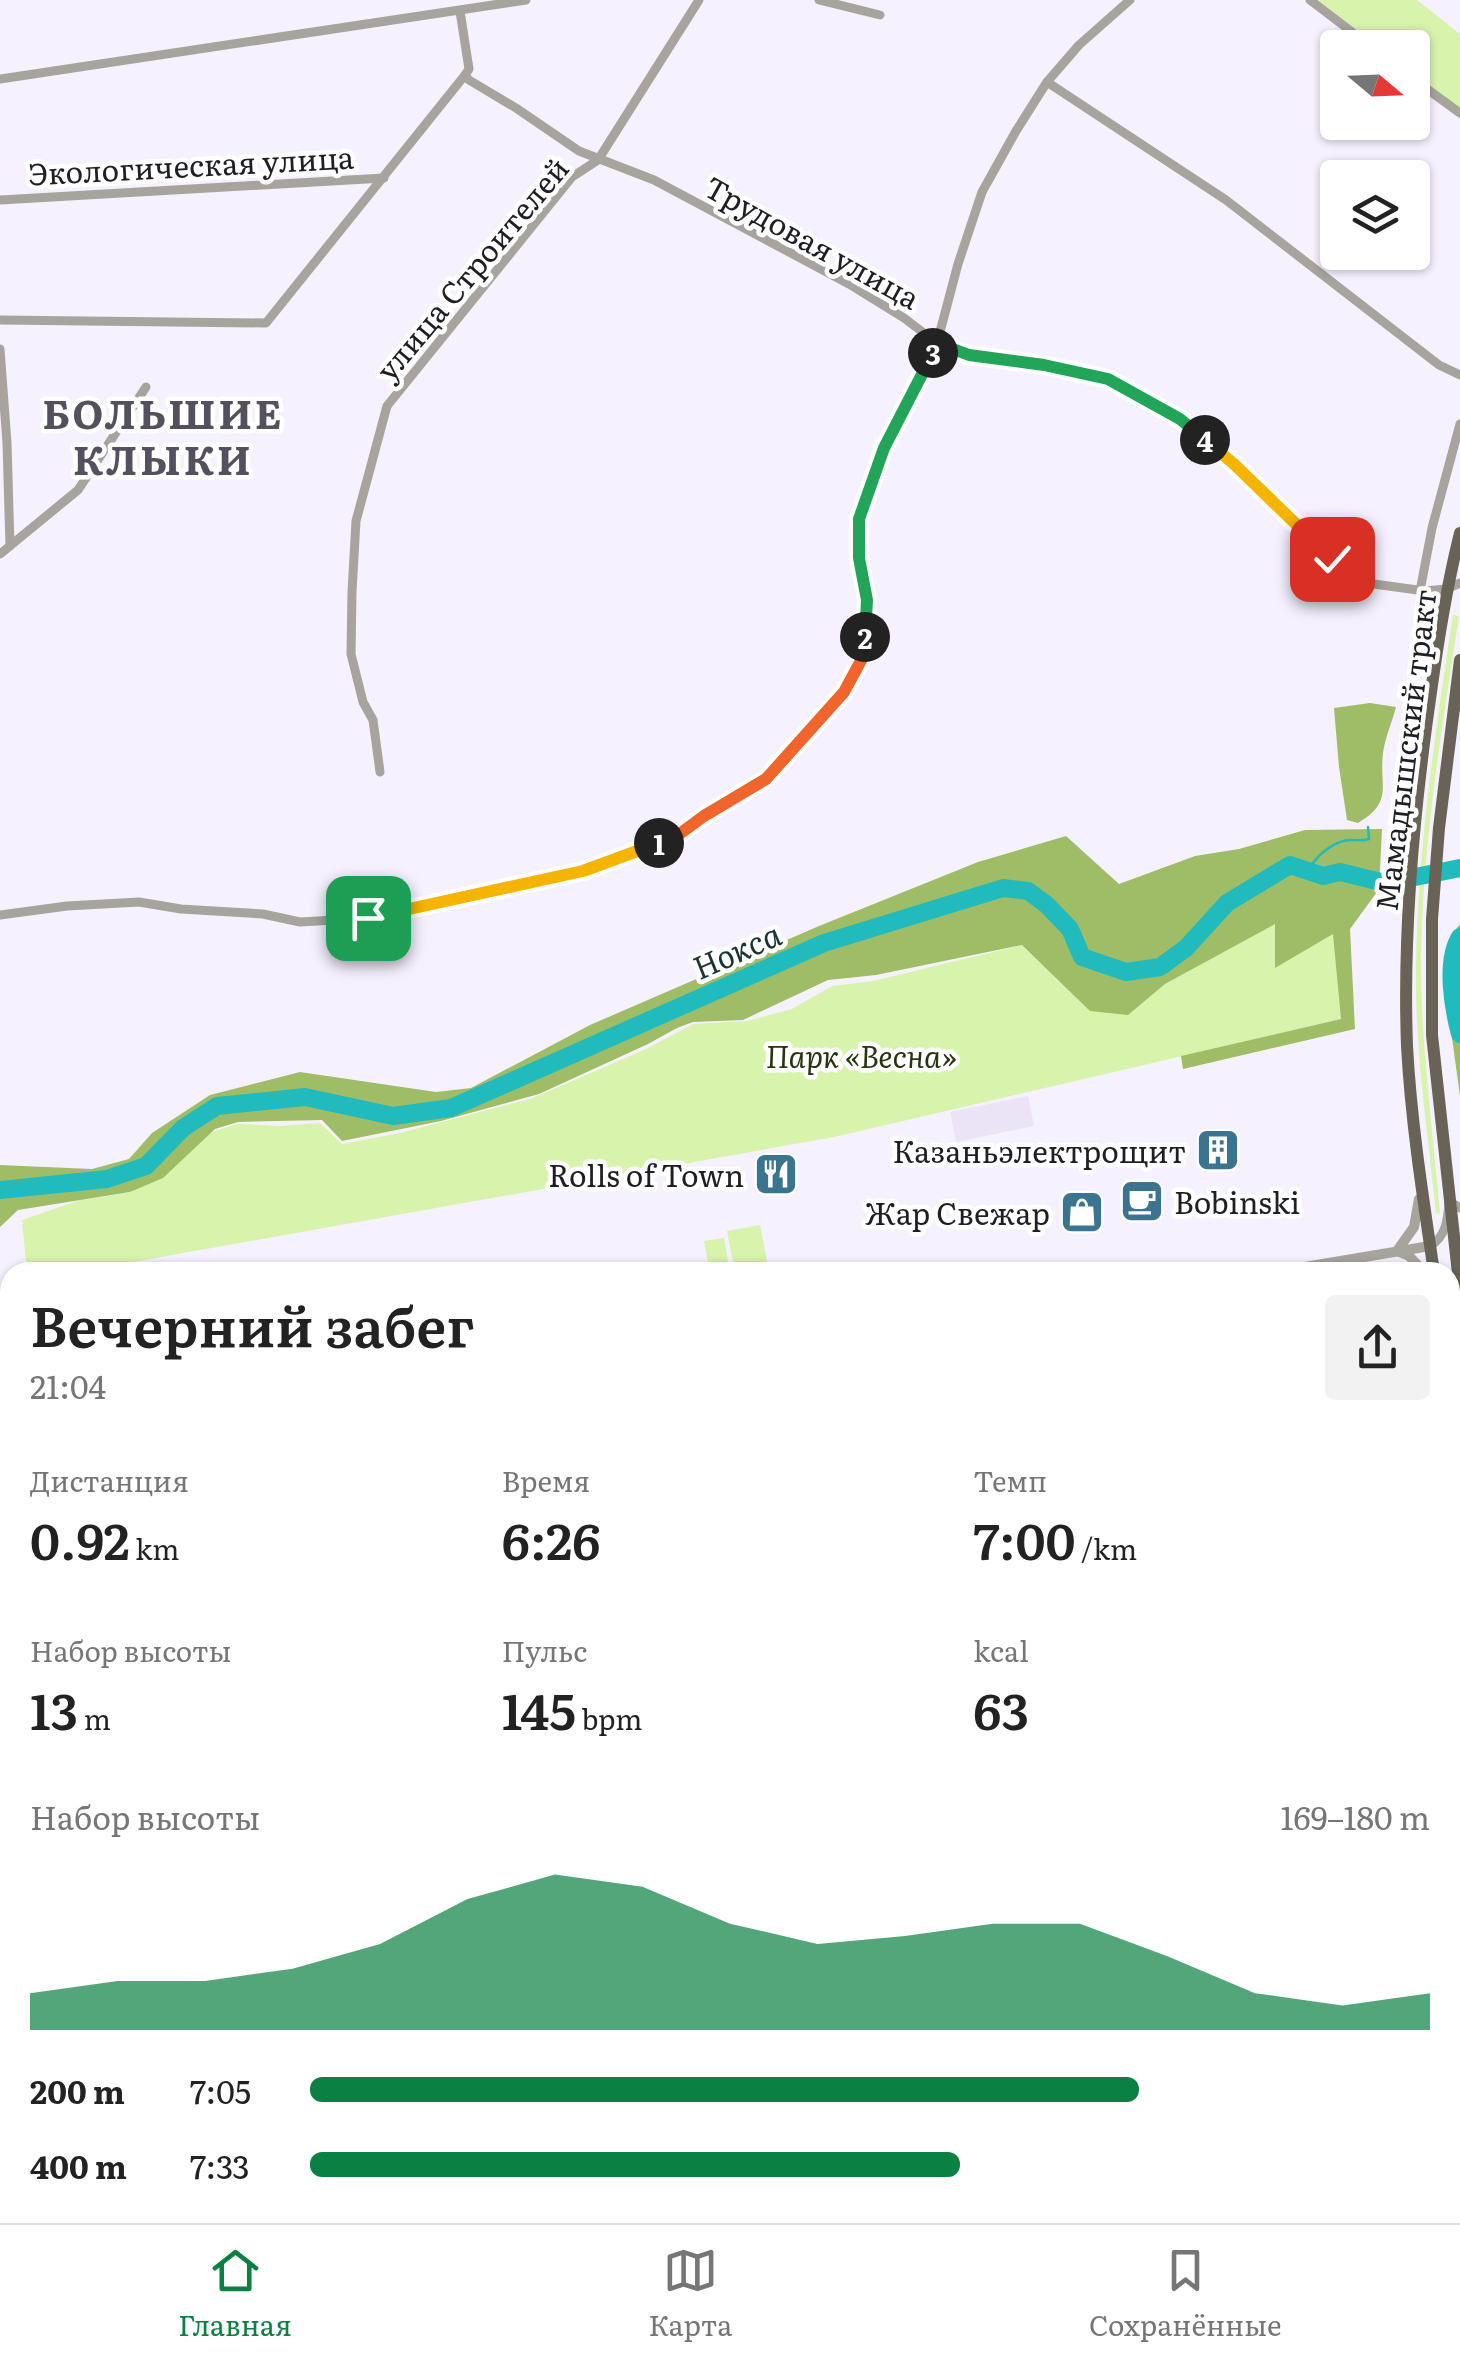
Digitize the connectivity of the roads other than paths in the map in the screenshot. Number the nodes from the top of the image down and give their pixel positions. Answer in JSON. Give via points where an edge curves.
{"nodes":[{"id":1,"x":526,"y":0,"type":"edge"},
{"id":2,"x":699,"y":0,"type":"edge"},
{"id":3,"x":818,"y":0,"type":"edge"},
{"id":4,"x":1130,"y":0,"type":"edge"},
{"id":5,"x":1310,"y":0,"type":"edge"},
{"id":6,"x":460,"y":11,"type":"junction"},
{"id":7,"x":880,"y":14,"type":"dead end"},
{"id":8,"x":1349,"y":30,"type":"edge"},
{"id":9,"x":466,"y":75,"type":"junction"},
{"id":10,"x":0,"y":79,"type":"edge"},
{"id":11,"x":1048,"y":82,"type":"junction"},
{"id":12,"x":1430,"y":92,"type":"edge"},
{"id":13,"x":1460,"y":114,"type":"edge"},
{"id":14,"x":598,"y":160,"type":"junction"},
{"id":15,"x":384,"y":178,"type":"junction"},
{"id":16,"x":0,"y":200,"type":"edge"},
{"id":17,"x":0,"y":320,"type":"edge"},
{"id":18,"x":937,"y":343,"type":"junction"},
{"id":19,"x":0,"y":349,"type":"edge"},
{"id":20,"x":1460,"y":374,"type":"edge"},
{"id":21,"x":146,"y":387,"type":"dead end"},
{"id":22,"x":1460,"y":424,"type":"edge"},
{"id":23,"x":1460,"y":533,"type":"edge"},
{"id":24,"x":10,"y":546,"type":"junction"},
{"id":25,"x":0,"y":554,"type":"edge"},
{"id":26,"x":1460,"y":582,"type":"edge"},
{"id":27,"x":1446,"y":588,"type":"junction"},
{"id":28,"x":1420,"y":590,"type":"junction"},
{"id":29,"x":1460,"y":660,"type":"edge"},
{"id":30,"x":380,"y":772,"type":"dead end"},
{"id":31,"x":0,"y":915,"type":"edge"},
{"id":32,"x":1421,"y":1174,"type":"junction"},
{"id":33,"x":1455,"y":1205,"type":"edge"},
{"id":34,"x":1430,"y":1246,"type":"junction"},
{"id":35,"x":1397,"y":1251,"type":"junction"},
{"id":36,"x":1333,"y":1262,"type":"edge"},
{"id":37,"x":1415,"y":1262,"type":"edge"},
{"id":38,"x":1432,"y":1262,"type":"edge"},
{"id":39,"x":1458,"y":1262,"type":"edge"}],
"edges":[{"from":1,"to":6,"type":"street"},
{"from":2,"to":14,"type":"street","name":"улица Строителей"},
{"from":3,"to":7,"type":"street"},
{"from":4,"to":11,"type":"street"},
{"from":5,"to":8,"type":"street"},
{"from":6,"to":9,"type":"street"},
{"from":6,"to":10,"type":"street"},
{"from":9,"to":14,"type":"street","name":"Трудовая улица"},
{"from":9,"to":15,"type":"street"},
{"from":11,"to":18,"type":"street","via":[[982,192]]},
{"from":11,"to":20,"type":"street","via":[[1226,200],[1438,365]]},
{"from":12,"to":13,"type":"street"},
{"from":14,"to":18,"type":"street","name":"Трудовая улица","via":[[654,180],[805,260]]},
{"from":14,"to":30,"type":"street","name":"улица Строителей","via":[[572,177],[388,406],[356,520],[352,592],[351,654],[373,720]]},
{"from":15,"to":16,"type":"street","name":"Экологическая улица"},
{"from":15,"to":17,"type":"street","via":[[266,323]]},
{"from":18,"to":28,"type":"street","name":"Трудовая улица","via":[[969,355],[1108,379],[1180,419],[1359,582]]},
{"from":18,"to":31,"type":"street","via":[[884,448],[859,519],[867,600],[864,655],[844,692],[766,779],[674,838],[583,871],[368,918],[300,922],[139,902]]},
{"from":19,"to":24,"type":"street"},
{"from":21,"to":24,"type":"street","via":[[78,490]]},
{"from":22,"to":28,"type":"street"},
{"from":23,"to":27,"type":"main road","name":"Мамадышский тракт"},
{"from":24,"to":25,"type":"street"},
{"from":26,"to":27,"type":"street","name":"Трудовая улица"},
{"from":27,"to":28,"type":"street","name":"Трудовая улица"},
{"from":27,"to":32,"type":"main road","name":"Мамадышский тракт","via":[[1413,826],[1408,917],[1408,1046]]},
{"from":29,"to":33,"type":"main road","name":"Мамадышский тракт","via":[[1432,918],[1432,1035]]},
{"from":32,"to":34,"type":"main road","name":"Мамадышский тракт"},
{"from":32,"to":35,"type":"street","via":[[1414,1227]]},
{"from":33,"to":34,"type":"street"},
{"from":33,"to":39,"type":"main road","name":"Мамадышский тракт"},
{"from":34,"to":35,"type":"street"},
{"from":34,"to":38,"type":"main road","name":"Мамадышский тракт"},
{"from":35,"to":36,"type":"street"},
{"from":35,"to":37,"type":"street"}]}
